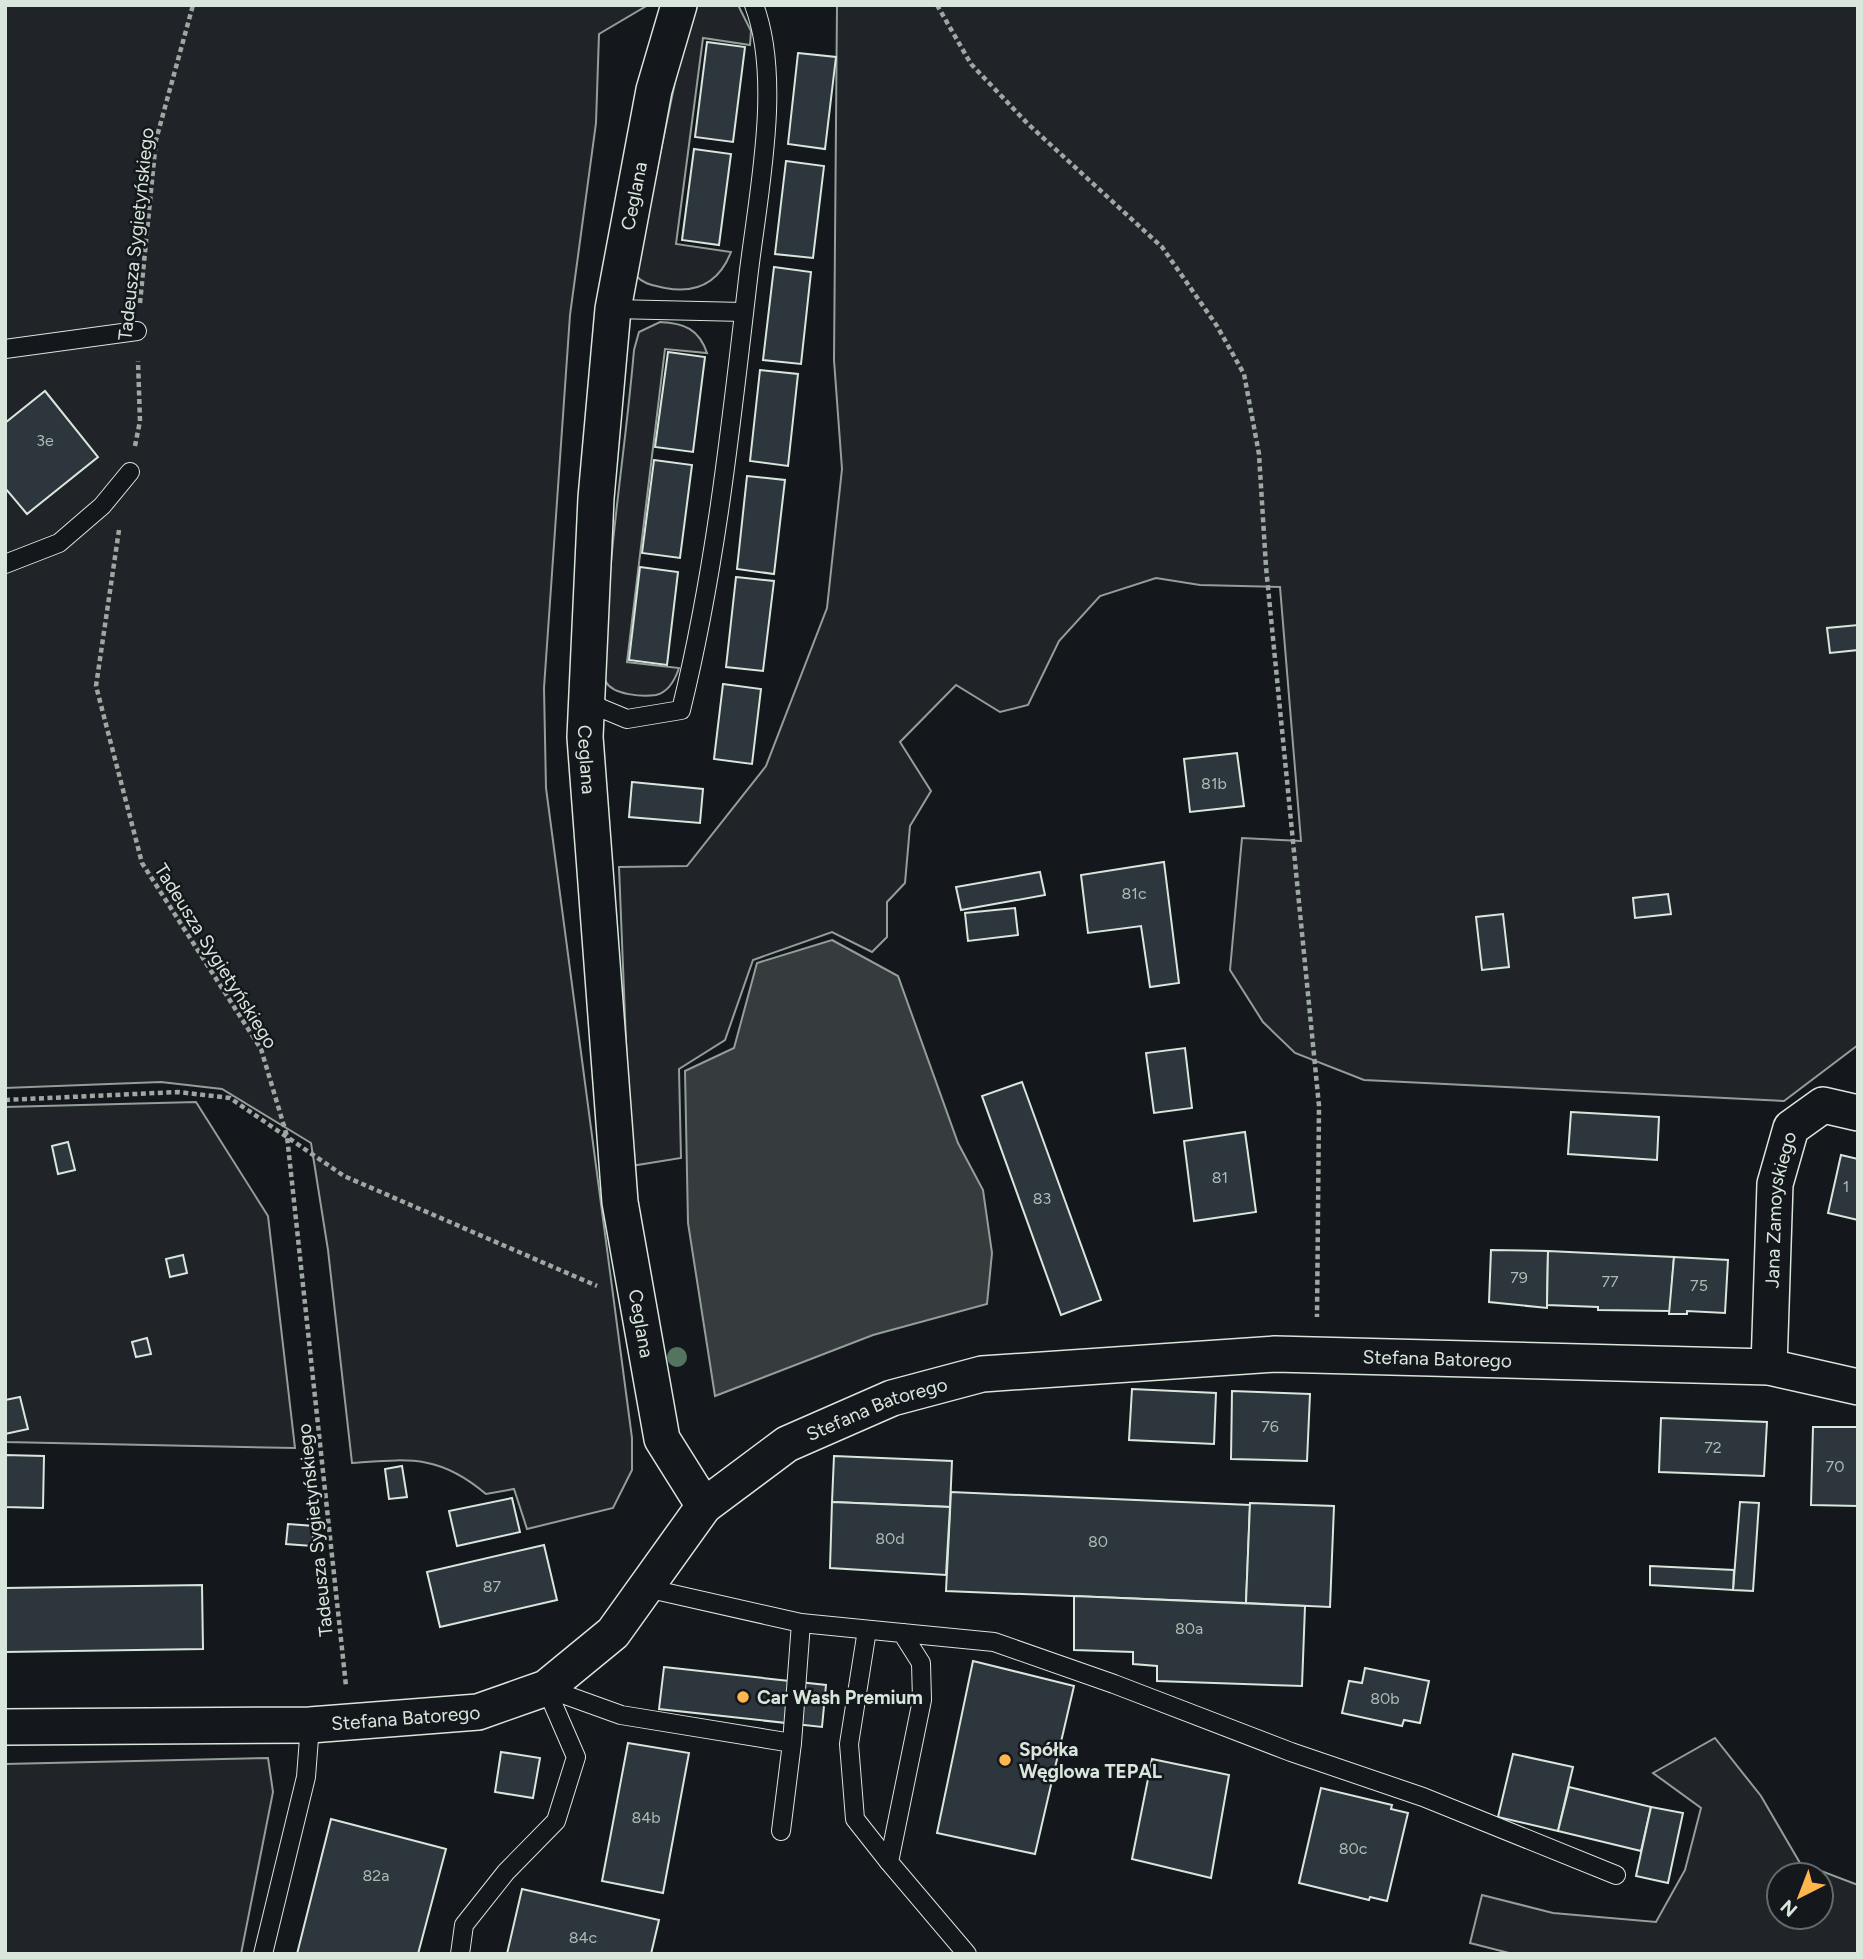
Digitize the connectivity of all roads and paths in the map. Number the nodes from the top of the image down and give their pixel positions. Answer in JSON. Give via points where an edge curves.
{"nodes":[{"id":1,"x":193,"y":5,"type":"edge"},
{"id":2,"x":679,"y":5,"type":"edge"},
{"id":3,"x":754,"y":5,"type":"edge"},
{"id":4,"x":937,"y":5,"type":"edge"},
{"id":5,"x":613,"y":309,"type":"junction"},
{"id":6,"x":744,"y":312,"type":"junction"},
{"id":7,"x":137,"y":331,"type":"junction"},
{"id":8,"x":5,"y":349,"type":"edge"},
{"id":9,"x":130,"y":472,"type":"junction"},
{"id":10,"x":5,"y":564,"type":"edge"},
{"id":11,"x":586,"y":702,"type":"junction"},
{"id":12,"x":5,"y":1100,"type":"edge"},
{"id":13,"x":1858,"y":1113,"type":"edge"},
{"id":14,"x":287,"y":1136,"type":"junction"},
{"id":15,"x":637,"y":1304,"type":"junction"},
{"id":16,"x":1317,"y":1356,"type":"junction"},
{"id":17,"x":1769,"y":1367,"type":"junction"},
{"id":18,"x":1858,"y":1387,"type":"edge"},
{"id":19,"x":704,"y":1506,"type":"junction"},
{"id":20,"x":646,"y":1588,"type":"junction"},
{"id":21,"x":802,"y":1623,"type":"junction"},
{"id":22,"x":867,"y":1630,"type":"junction"},
{"id":23,"x":902,"y":1633,"type":"junction"},
{"id":24,"x":546,"y":1688,"type":"junction"},
{"id":25,"x":349,"y":1721,"type":"junction"},
{"id":26,"x":310,"y":1725,"type":"junction"},
{"id":27,"x":5,"y":1727,"type":"edge"},
{"id":28,"x":792,"y":1743,"type":"junction"},
{"id":29,"x":781,"y":1831,"type":"dead end"},
{"id":30,"x":889,"y":1862,"type":"junction"},
{"id":31,"x":1616,"y":1875,"type":"dead end"},
{"id":32,"x":263,"y":1954,"type":"edge"},
{"id":33,"x":460,"y":1954,"type":"edge"},
{"id":34,"x":967,"y":1954,"type":"edge"}],
"edges":[{"from":1,"to":7,"type":"path","name":"Tadeusza Sygietyńskiego","via":[[156,140]]},
{"from":2,"to":5,"type":"street","name":"Ceglana","via":[[654,90]]},
{"from":3,"to":6,"type":"lane","via":[[761,23],[768,99]]},
{"from":4,"to":16,"type":"path","via":[[971,64],[1046,141],[1162,247],[1244,374],[1259,454],[1267,581],[1319,1106]]},
{"from":5,"to":6,"type":"lane"},
{"from":5,"to":11,"type":"street","name":"Ceglana","via":[[596,498]]},
{"from":6,"to":11,"type":"lane","via":[[723,491],[699,636],[681,710],[627,719]]},
{"from":7,"to":8,"type":"lane"},
{"from":7,"to":9,"type":"path","name":"Tadeusza Sygietyńskiego","via":[[141,421]]},
{"from":9,"to":10,"type":"lane","via":[[102,506],[58,543]]},
{"from":9,"to":14,"type":"path","name":"Tadeusza Sygietyńskiego","via":[[96,686],[142,863],[261,1049]]},
{"from":11,"to":15,"type":"street","name":"Ceglana","via":[[620,1202]]},
{"from":12,"to":14,"type":"path","via":[[178,1092],[230,1098]]},
{"from":13,"to":17,"type":"street","name":"Jana Zamoyskiego","via":[[1824,1105],[1791,1128],[1775,1184]]},
{"from":14,"to":15,"type":"path","via":[[344,1176]]},
{"from":14,"to":25,"type":"path","name":"Tadeusza Sygietyńskiego"},
{"from":15,"to":19,"type":"street","name":"Ceglana","via":[[662,1440]]},
{"from":16,"to":17,"type":"street","name":"Stefana Batorego"},
{"from":16,"to":19,"type":"street","name":"Stefana Batorego","via":[[1187,1358],[982,1374],[892,1398],[788,1444]]},
{"from":17,"to":18,"type":"street","name":"Stefana Batorego"},
{"from":19,"to":20,"type":"street","name":"Stefana Batorego"},
{"from":20,"to":21,"type":"lane"},
{"from":20,"to":24,"type":"street","name":"Stefana Batorego","via":[[613,1633]]},
{"from":21,"to":22,"type":"lane"},
{"from":21,"to":28,"type":"lane"},
{"from":22,"to":23,"type":"lane"},
{"from":22,"to":30,"type":"lane","via":[[849,1745],[855,1819]]},
{"from":23,"to":30,"type":"lane","via":[[921,1663],[922,1700]]},
{"from":23,"to":31,"type":"lane","via":[[994,1642],[1423,1797]]},
{"from":24,"to":25,"type":"street","name":"Stefana Batorego","via":[[478,1712]]},
{"from":24,"to":28,"type":"lane","via":[[621,1716]]},
{"from":24,"to":33,"type":"lane","via":[[576,1757],[556,1821],[506,1872],[464,1925]]},
{"from":25,"to":26,"type":"street","name":"Stefana Batorego"},
{"from":26,"to":27,"type":"street","name":"Stefana Batorego"},
{"from":26,"to":32,"type":"lane","via":[[306,1777]]},
{"from":28,"to":29,"type":"lane"},
{"from":30,"to":34,"type":"lane"}]}
